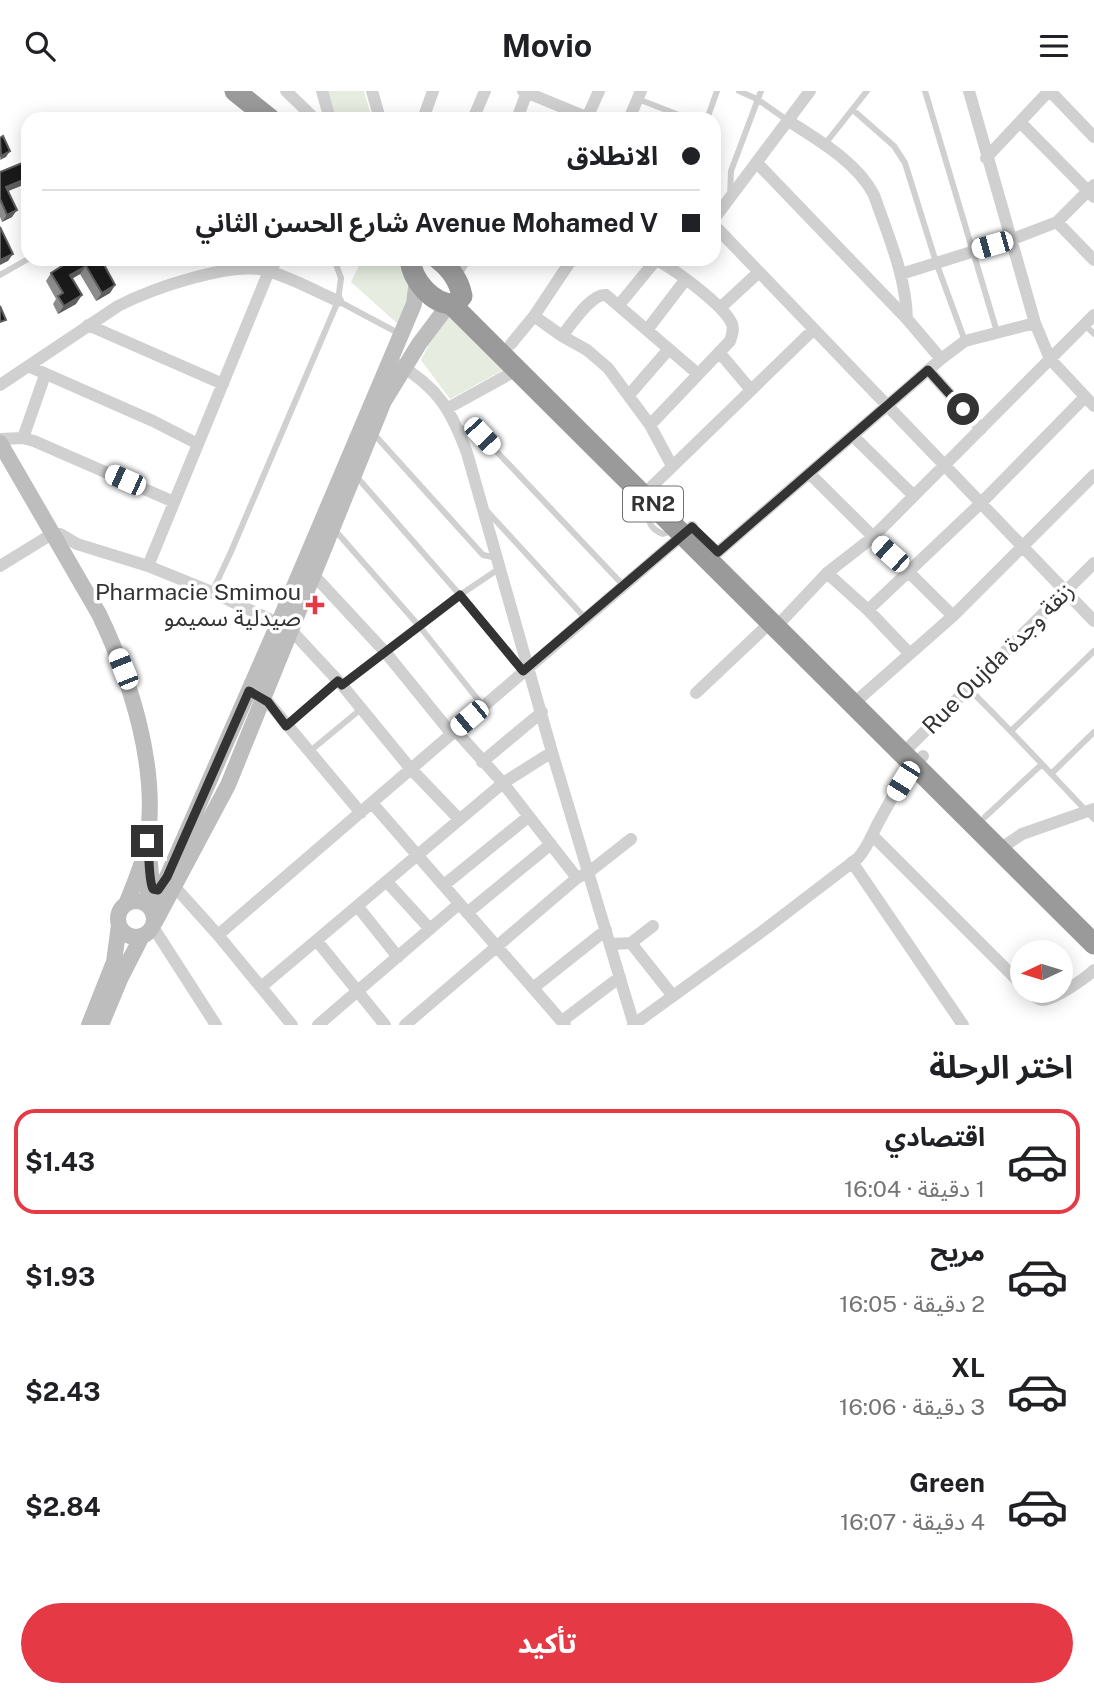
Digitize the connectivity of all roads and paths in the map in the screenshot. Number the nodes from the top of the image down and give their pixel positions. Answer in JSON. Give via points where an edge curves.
{"nodes":[{"id":1,"x":235,"y":91,"type":"edge"},
{"id":2,"x":257,"y":91,"type":"edge"},
{"id":3,"x":286,"y":91,"type":"edge"},
{"id":4,"x":321,"y":91,"type":"edge"},
{"id":5,"x":372,"y":91,"type":"edge"},
{"id":6,"x":433,"y":91,"type":"edge"},
{"id":7,"x":485,"y":91,"type":"edge"},
{"id":8,"x":599,"y":91,"type":"edge"},
{"id":9,"x":717,"y":91,"type":"edge"},
{"id":10,"x":739,"y":91,"type":"edge"},
{"id":11,"x":761,"y":91,"type":"edge"},
{"id":12,"x":810,"y":91,"type":"edge"},
{"id":13,"x":867,"y":91,"type":"edge"},
{"id":14,"x":925,"y":91,"type":"edge"},
{"id":15,"x":969,"y":91,"type":"edge"},
{"id":16,"x":1050,"y":91,"type":"edge"},
{"id":17,"x":525,"y":92,"type":"edge"},
{"id":18,"x":639,"y":95,"type":"edge"},
{"id":19,"x":757,"y":99,"type":"junction"},
{"id":20,"x":853,"y":110,"type":"junction"},
{"id":21,"x":262,"y":112,"type":"edge"},
{"id":22,"x":281,"y":112,"type":"edge"},
{"id":23,"x":308,"y":112,"type":"edge"},
{"id":24,"x":328,"y":112,"type":"edge"},
{"id":25,"x":378,"y":112,"type":"edge"},
{"id":26,"x":426,"y":112,"type":"edge"},
{"id":27,"x":476,"y":112,"type":"edge"},
{"id":28,"x":519,"y":112,"type":"edge"},
{"id":29,"x":574,"y":112,"type":"edge"},
{"id":30,"x":591,"y":112,"type":"edge"},
{"id":31,"x":632,"y":112,"type":"edge"},
{"id":32,"x":674,"y":112,"type":"edge"},
{"id":33,"x":710,"y":112,"type":"edge"},
{"id":34,"x":788,"y":120,"type":"junction"},
{"id":35,"x":1020,"y":123,"type":"junction"},
{"id":36,"x":1094,"y":137,"type":"edge"},
{"id":37,"x":824,"y":145,"type":"junction"},
{"id":38,"x":986,"y":158,"type":"junction"},
{"id":39,"x":757,"y":163,"type":"junction"},
{"id":40,"x":1092,"y":191,"type":"edge"},
{"id":41,"x":730,"y":199,"type":"junction"},
{"id":42,"x":721,"y":210,"type":"edge"},
{"id":43,"x":1057,"y":222,"type":"junction"},
{"id":44,"x":721,"y":232,"type":"edge"},
{"id":45,"x":1010,"y":240,"type":"junction"},
{"id":46,"x":974,"y":251,"type":"junction"},
{"id":47,"x":1094,"y":260,"type":"edge"},
{"id":48,"x":936,"y":262,"type":"junction"},
{"id":49,"x":21,"y":263,"type":"edge"},
{"id":50,"x":273,"y":266,"type":"edge"},
{"id":51,"x":337,"y":266,"type":"edge"},
{"id":52,"x":449,"y":266,"type":"edge"},
{"id":53,"x":567,"y":266,"type":"edge"},
{"id":54,"x":650,"y":266,"type":"edge"},
{"id":55,"x":667,"y":266,"type":"edge"},
{"id":56,"x":684,"y":266,"type":"edge"},
{"id":57,"x":411,"y":267,"type":"edge"},
{"id":58,"x":269,"y":271,"type":"junction"},
{"id":59,"x":759,"y":272,"type":"junction"},
{"id":60,"x":901,"y":274,"type":"junction"},
{"id":61,"x":0,"y":275,"type":"edge"},
{"id":62,"x":683,"y":276,"type":"junction"},
{"id":63,"x":338,"y":301,"type":"junction"},
{"id":64,"x":454,"y":302,"type":"junction"},
{"id":65,"x":619,"y":305,"type":"junction"},
{"id":66,"x":720,"y":308,"type":"junction"},
{"id":67,"x":534,"y":316,"type":"junction"},
{"id":68,"x":907,"y":319,"type":"junction"},
{"id":69,"x":1035,"y":323,"type":"junction"},
{"id":70,"x":88,"y":325,"type":"junction"},
{"id":71,"x":1091,"y":325,"type":"edge"},
{"id":72,"x":647,"y":330,"type":"junction"},
{"id":73,"x":813,"y":330,"type":"junction"},
{"id":74,"x":997,"y":332,"type":"junction"},
{"id":75,"x":400,"y":334,"type":"junction"},
{"id":76,"x":562,"y":336,"type":"junction"},
{"id":77,"x":965,"y":341,"type":"junction"},
{"id":78,"x":419,"y":344,"type":"junction"},
{"id":79,"x":511,"y":344,"type":"junction"},
{"id":80,"x":668,"y":350,"type":"junction"},
{"id":81,"x":719,"y":352,"type":"junction"},
{"id":82,"x":941,"y":359,"type":"junction"},
{"id":83,"x":1050,"y":359,"type":"junction"},
{"id":84,"x":396,"y":364,"type":"junction"},
{"id":85,"x":29,"y":366,"type":"junction"},
{"id":86,"x":517,"y":370,"type":"junction"},
{"id":87,"x":928,"y":370,"type":"junction"},
{"id":88,"x":698,"y":374,"type":"junction"},
{"id":89,"x":45,"y":375,"type":"junction"},
{"id":90,"x":223,"y":384,"type":"junction"},
{"id":91,"x":0,"y":385,"type":"edge"},
{"id":92,"x":751,"y":390,"type":"junction"},
{"id":93,"x":629,"y":395,"type":"junction"},
{"id":94,"x":1089,"y":401,"type":"edge"},
{"id":95,"x":887,"y":407,"type":"junction"},
{"id":96,"x":448,"y":408,"type":"junction"},
{"id":97,"x":650,"y":425,"type":"junction"},
{"id":98,"x":458,"y":428,"type":"junction"},
{"id":99,"x":981,"y":429,"type":"junction"},
{"id":100,"x":371,"y":430,"type":"junction"},
{"id":101,"x":853,"y":436,"type":"junction"},
{"id":102,"x":23,"y":438,"type":"junction"},
{"id":103,"x":0,"y":441,"type":"edge"},
{"id":104,"x":198,"y":444,"type":"junction"},
{"id":105,"x":672,"y":466,"type":"junction"},
{"id":106,"x":943,"y":466,"type":"junction"},
{"id":107,"x":348,"y":471,"type":"junction"},
{"id":108,"x":810,"y":474,"type":"junction"},
{"id":109,"x":1094,"y":475,"type":"edge"},
{"id":110,"x":648,"y":494,"type":"junction"},
{"id":111,"x":914,"y":496,"type":"junction"},
{"id":112,"x":174,"y":502,"type":"junction"},
{"id":113,"x":980,"y":504,"type":"junction"},
{"id":114,"x":483,"y":507,"type":"junction"},
{"id":115,"x":332,"y":527,"type":"junction"},
{"id":116,"x":684,"y":531,"type":"junction"},
{"id":117,"x":52,"y":534,"type":"junction"},
{"id":118,"x":872,"y":538,"type":"junction"},
{"id":119,"x":1022,"y":547,"type":"junction"},
{"id":120,"x":718,"y":552,"type":"junction"},
{"id":121,"x":499,"y":563,"type":"junction"},
{"id":122,"x":1094,"y":563,"type":"edge"},
{"id":123,"x":0,"y":566,"type":"edge"},
{"id":124,"x":148,"y":566,"type":"junction"},
{"id":125,"x":308,"y":569,"type":"junction"},
{"id":126,"x":909,"y":570,"type":"junction"},
{"id":127,"x":827,"y":573,"type":"junction"},
{"id":128,"x":624,"y":587,"type":"junction"},
{"id":129,"x":1065,"y":591,"type":"junction"},
{"id":130,"x":212,"y":592,"type":"junction"},
{"id":131,"x":460,"y":595,"type":"junction"},
{"id":132,"x":868,"y":610,"type":"junction"},
{"id":133,"x":953,"y":616,"type":"junction"},
{"id":134,"x":586,"y":619,"type":"junction"},
{"id":135,"x":1094,"y":621,"type":"edge"},
{"id":136,"x":777,"y":622,"type":"junction"},
{"id":137,"x":285,"y":625,"type":"junction"},
{"id":138,"x":420,"y":627,"type":"junction"},
{"id":139,"x":1094,"y":651,"type":"edge"},
{"id":140,"x":386,"y":653,"type":"junction"},
{"id":141,"x":910,"y":654,"type":"junction"},
{"id":142,"x":526,"y":669,"type":"junction"},
{"id":143,"x":340,"y":683,"type":"junction"},
{"id":144,"x":969,"y":689,"type":"junction"},
{"id":145,"x":696,"y":693,"type":"dead end"},
{"id":146,"x":256,"y":695,"type":"junction"},
{"id":147,"x":858,"y":700,"type":"junction"},
{"id":148,"x":483,"y":706,"type":"junction"},
{"id":149,"x":361,"y":709,"type":"junction"},
{"id":150,"x":542,"y":712,"type":"junction"},
{"id":151,"x":286,"y":726,"type":"junction"},
{"id":152,"x":1012,"y":730,"type":"junction"},
{"id":153,"x":453,"y":731,"type":"junction"},
{"id":154,"x":1094,"y":732,"type":"edge"},
{"id":155,"x":309,"y":752,"type":"junction"},
{"id":156,"x":552,"y":752,"type":"junction"},
{"id":157,"x":913,"y":754,"type":"junction"},
{"id":158,"x":482,"y":762,"type":"junction"},
{"id":159,"x":1041,"y":765,"type":"junction"},
{"id":160,"x":411,"y":768,"type":"junction"},
{"id":161,"x":1051,"y":774,"type":"junction"},
{"id":162,"x":503,"y":783,"type":"junction"},
{"id":163,"x":372,"y":803,"type":"junction"},
{"id":164,"x":361,"y":813,"type":"junction"},
{"id":165,"x":1092,"y":813,"type":"edge"},
{"id":166,"x":528,"y":817,"type":"junction"},
{"id":167,"x":985,"y":817,"type":"junction"},
{"id":168,"x":459,"y":819,"type":"junction"},
{"id":169,"x":872,"y":835,"type":"junction"},
{"id":170,"x":631,"y":839,"type":"dead end"},
{"id":171,"x":147,"y":841,"type":"junction"},
{"id":172,"x":551,"y":844,"type":"junction"},
{"id":173,"x":1005,"y":845,"type":"junction"},
{"id":174,"x":419,"y":855,"type":"junction"},
{"id":175,"x":852,"y":862,"type":"junction"},
{"id":176,"x":589,"y":872,"type":"junction"},
{"id":177,"x":577,"y":878,"type":"junction"},
{"id":178,"x":387,"y":882,"type":"junction"},
{"id":179,"x":444,"y":885,"type":"junction"},
{"id":180,"x":161,"y":887,"type":"junction"},
{"id":181,"x":125,"y":904,"type":"junction"},
{"id":182,"x":147,"y":904,"type":"junction"},
{"id":183,"x":358,"y":907,"type":"junction"},
{"id":184,"x":463,"y":908,"type":"junction"},
{"id":185,"x":119,"y":925,"type":"junction"},
{"id":186,"x":653,"y":926,"type":"dead end"},
{"id":187,"x":1094,"y":927,"type":"edge"},
{"id":188,"x":150,"y":928,"type":"junction"},
{"id":189,"x":430,"y":929,"type":"junction"},
{"id":190,"x":606,"y":930,"type":"junction"},
{"id":191,"x":218,"y":935,"type":"junction"},
{"id":192,"x":317,"y":941,"type":"junction"},
{"id":193,"x":631,"y":943,"type":"junction"},
{"id":194,"x":611,"y":944,"type":"junction"},
{"id":195,"x":1094,"y":944,"type":"edge"},
{"id":196,"x":497,"y":947,"type":"junction"},
{"id":197,"x":398,"y":957,"type":"junction"},
{"id":198,"x":1094,"y":970,"type":"edge"},
{"id":199,"x":1010,"y":973,"type":"edge"},
{"id":200,"x":621,"y":977,"type":"junction"},
{"id":201,"x":1073,"y":985,"type":"edge"},
{"id":202,"x":261,"y":988,"type":"junction"},
{"id":203,"x":533,"y":988,"type":"junction"},
{"id":204,"x":358,"y":991,"type":"junction"},
{"id":205,"x":673,"y":996,"type":"junction"},
{"id":206,"x":563,"y":1023,"type":"edge"},
{"id":207,"x":89,"y":1025,"type":"edge"},
{"id":208,"x":102,"y":1025,"type":"edge"},
{"id":209,"x":216,"y":1025,"type":"edge"},
{"id":210,"x":292,"y":1025,"type":"edge"},
{"id":211,"x":318,"y":1025,"type":"edge"},
{"id":212,"x":385,"y":1025,"type":"edge"},
{"id":213,"x":405,"y":1025,"type":"edge"},
{"id":214,"x":634,"y":1025,"type":"edge"},
{"id":215,"x":963,"y":1025,"type":"edge"}],
"edges":[{"from":1,"to":21,"type":"highway"},
{"from":2,"to":22,"type":"highway"},
{"from":3,"to":23,"type":"street"},
{"from":4,"to":24,"type":"street"},
{"from":5,"to":25,"type":"street"},
{"from":6,"to":26,"type":"street"},
{"from":7,"to":27,"type":"street"},
{"from":8,"to":30,"type":"street"},
{"from":9,"to":33,"type":"lane"},
{"from":10,"to":19,"type":"lane"},
{"from":11,"to":19,"type":"lane"},
{"from":12,"to":34,"type":"street"},
{"from":13,"to":20,"type":"lane"},
{"from":14,"to":46,"type":"lane"},
{"from":15,"to":38,"type":"street"},
{"from":16,"to":35,"type":"street"},
{"from":16,"to":36,"type":"street"},
{"from":17,"to":28,"type":"street"},
{"from":17,"to":29,"type":"street"},
{"from":18,"to":31,"type":"street"},
{"from":18,"to":32,"type":"lane"},
{"from":19,"to":34,"type":"lane"},
{"from":19,"to":41,"type":"lane","via":[[731,171]]},
{"from":20,"to":37,"type":"lane"},
{"from":20,"to":48,"type":"lane","via":[[894,146],[905,163]]},
{"from":34,"to":37,"type":"street"},
{"from":34,"to":39,"type":"street"},
{"from":35,"to":38,"type":"street"},
{"from":35,"to":40,"type":"street"},
{"from":37,"to":60,"type":"street","via":[[869,184]]},
{"from":38,"to":45,"type":"street"},
{"from":39,"to":41,"type":"street"},
{"from":39,"to":68,"type":"street"},
{"from":40,"to":43,"type":"street"},
{"from":41,"to":42,"type":"street"},
{"from":43,"to":45,"type":"street"},
{"from":43,"to":47,"type":"street"},
{"from":44,"to":59,"type":"street"},
{"from":45,"to":46,"type":"street"},
{"from":45,"to":69,"type":"street"},
{"from":46,"to":48,"type":"street"},
{"from":46,"to":74,"type":"lane"},
{"from":48,"to":60,"type":"street"},
{"from":48,"to":77,"type":"lane"},
{"from":49,"to":61,"type":"lane"},
{"from":50,"to":58,"type":"street"},
{"from":51,"to":63,"type":"lane","via":[[341,278]]},
{"from":52,"to":64,"type":"highway","number":"RN2"},
{"from":53,"to":67,"type":"street"},
{"from":54,"to":65,"type":"street"},
{"from":55,"to":62,"type":"street"},
{"from":56,"to":62,"type":"street"},
{"from":57,"to":64,"type":"highway","number":"RN2","via":[[434,297]]},
{"from":57,"to":75,"type":"street","via":[[416,299]]},
{"from":58,"to":63,"type":"street"},
{"from":58,"to":70,"type":"street","via":[[219,271],[134,298]]},
{"from":58,"to":90,"type":"street"},
{"from":59,"to":66,"type":"street"},
{"from":59,"to":73,"type":"street"},
{"from":60,"to":68,"type":"street"},
{"from":62,"to":66,"type":"street"},
{"from":62,"to":72,"type":"street"},
{"from":63,"to":75,"type":"lane"},
{"from":63,"to":130,"type":"lane"},
{"from":64,"to":78,"type":"street"},
{"from":64,"to":79,"type":"highway","number":"RN2"},
{"from":64,"to":86,"type":"highway","number":"RN2"},
{"from":65,"to":72,"type":"street"},
{"from":65,"to":76,"type":"street","via":[[606,295],[597,295]]},
{"from":66,"to":81,"type":"street","via":[[732,323],[733,335]]},
{"from":67,"to":76,"type":"street"},
{"from":67,"to":79,"type":"street"},
{"from":68,"to":82,"type":"street"},
{"from":69,"to":74,"type":"street"},
{"from":69,"to":83,"type":"street"},
{"from":70,"to":85,"type":"street"},
{"from":70,"to":90,"type":"street"},
{"from":71,"to":83,"type":"street"},
{"from":72,"to":80,"type":"street"},
{"from":73,"to":92,"type":"street"},
{"from":73,"to":95,"type":"street"},
{"from":74,"to":77,"type":"street"},
{"from":75,"to":78,"type":"street"},
{"from":75,"to":84,"type":"street"},
{"from":76,"to":93,"type":"street","via":[[608,368]]},
{"from":77,"to":82,"type":"street"},
{"from":78,"to":84,"type":"street"},
{"from":79,"to":110,"type":"highway","number":"RN2"},
{"from":80,"to":88,"type":"street"},
{"from":80,"to":93,"type":"street"},
{"from":81,"to":88,"type":"street"},
{"from":81,"to":92,"type":"street"},
{"from":82,"to":87,"type":"street"},
{"from":83,"to":94,"type":"street"},
{"from":83,"to":99,"type":"street"},
{"from":84,"to":96,"type":"street","via":[[429,386]]},
{"from":84,"to":100,"type":"street"},
{"from":84,"to":107,"type":"street"},
{"from":85,"to":89,"type":"street"},
{"from":85,"to":91,"type":"street"},
{"from":86,"to":96,"type":"street"},
{"from":86,"to":110,"type":"highway","number":"RN2"},
{"from":87,"to":95,"type":"street"},
{"from":87,"to":99,"type":"street"},
{"from":88,"to":97,"type":"street"},
{"from":89,"to":102,"type":"street"},
{"from":89,"to":104,"type":"street"},
{"from":90,"to":104,"type":"street"},
{"from":92,"to":105,"type":"street"},
{"from":93,"to":97,"type":"street"},
{"from":94,"to":113,"type":"street"},
{"from":95,"to":101,"type":"street"},
{"from":95,"to":106,"type":"street"},
{"from":96,"to":98,"type":"street"},
{"from":97,"to":105,"type":"street"},
{"from":98,"to":114,"type":"street"},
{"from":98,"to":128,"type":"lane","via":[[482,436]]},
{"from":99,"to":106,"type":"street"},
{"from":100,"to":107,"type":"street"},
{"from":100,"to":121,"type":"lane","via":[[483,555]]},
{"from":101,"to":108,"type":"street"},
{"from":101,"to":111,"type":"street"},
{"from":102,"to":103,"type":"street"},
{"from":102,"to":112,"type":"street"},
{"from":103,"to":117,"type":"street"},
{"from":104,"to":112,"type":"street"},
{"from":105,"to":110,"type":"street"},
{"from":106,"to":111,"type":"street"},
{"from":106,"to":113,"type":"street"},
{"from":107,"to":115,"type":"street"},
{"from":107,"to":125,"type":"street"},
{"from":107,"to":131,"type":"lane"},
{"from":108,"to":118,"type":"street"},
{"from":108,"to":120,"type":"street"},
{"from":109,"to":119,"type":"street"},
{"from":110,"to":116,"type":"highway","number":"RN2"},
{"from":111,"to":118,"type":"street"},
{"from":112,"to":124,"type":"street"},
{"from":113,"to":119,"type":"street"},
{"from":113,"to":126,"type":"street"},
{"from":114,"to":121,"type":"street"},
{"from":114,"to":134,"type":"lane"},
{"from":115,"to":125,"type":"street"},
{"from":115,"to":138,"type":"lane"},
{"from":116,"to":120,"type":"highway","number":"RN2"},
{"from":116,"to":128,"type":"street"},
{"from":116,"to":136,"type":"highway","number":"RN2"},
{"from":117,"to":123,"type":"street"},
{"from":117,"to":124,"type":"street"},
{"from":117,"to":171,"type":"street","via":[[99,614],[132,698],[146,768]]},
{"from":118,"to":126,"type":"street"},
{"from":118,"to":127,"type":"street"},
{"from":119,"to":129,"type":"street"},
{"from":119,"to":133,"type":"street"},
{"from":120,"to":136,"type":"highway","number":"RN2"},
{"from":121,"to":131,"type":"lane"},
{"from":121,"to":142,"type":"street"},
{"from":122,"to":129,"type":"street","name":"Rue Oujda زنقة وجدة"},
{"from":124,"to":130,"type":"street"},
{"from":125,"to":137,"type":"street"},
{"from":125,"to":140,"type":"street"},
{"from":126,"to":132,"type":"street"},
{"from":126,"to":133,"type":"street"},
{"from":127,"to":132,"type":"street"},
{"from":127,"to":136,"type":"street"},
{"from":128,"to":134,"type":"street"},
{"from":129,"to":135,"type":"street"},
{"from":129,"to":144,"type":"street","name":"Rue Oujda زنقة وجدة"},
{"from":130,"to":137,"type":"street"},
{"from":131,"to":138,"type":"lane"},
{"from":131,"to":142,"type":"lane"},
{"from":132,"to":141,"type":"street"},
{"from":133,"to":141,"type":"street"},
{"from":134,"to":142,"type":"street"},
{"from":136,"to":145,"type":"street"},
{"from":136,"to":147,"type":"highway","number":"RN2"},
{"from":137,"to":143,"type":"street"},
{"from":137,"to":146,"type":"street"},
{"from":138,"to":140,"type":"lane"},
{"from":138,"to":148,"type":"lane"},
{"from":139,"to":152,"type":"lane"},
{"from":140,"to":143,"type":"lane"},
{"from":140,"to":153,"type":"street"},
{"from":141,"to":147,"type":"street"},
{"from":142,"to":148,"type":"street"},
{"from":142,"to":150,"type":"street"},
{"from":143,"to":149,"type":"street"},
{"from":143,"to":151,"type":"lane"},
{"from":144,"to":152,"type":"lane"},
{"from":144,"to":157,"type":"street","name":"Rue Oujda زنقة وجدة"},
{"from":146,"to":151,"type":"street"},
{"from":146,"to":180,"type":"street","via":[[228,785]]},
{"from":147,"to":157,"type":"highway","number":"RN2"},
{"from":148,"to":153,"type":"street"},
{"from":149,"to":155,"type":"lane"},
{"from":149,"to":160,"type":"street"},
{"from":150,"to":156,"type":"street"},
{"from":150,"to":158,"type":"street"},
{"from":151,"to":155,"type":"street"},
{"from":152,"to":159,"type":"lane"},
{"from":153,"to":158,"type":"street"},
{"from":153,"to":160,"type":"street"},
{"from":154,"to":161,"type":"lane"},
{"from":155,"to":164,"type":"street"},
{"from":156,"to":162,"type":"street"},
{"from":156,"to":176,"type":"street"},
{"from":157,"to":167,"type":"highway","number":"RN2"},
{"from":157,"to":169,"type":"street","name":"Rue Oujda زنقة وجدة"},
{"from":157,"to":173,"type":"highway","number":"RN2"},
{"from":158,"to":162,"type":"street"},
{"from":159,"to":161,"type":"lane"},
{"from":159,"to":167,"type":"lane"},
{"from":160,"to":163,"type":"street"},
{"from":160,"to":168,"type":"street"},
{"from":161,"to":165,"type":"lane"},
{"from":162,"to":166,"type":"street"},
{"from":162,"to":168,"type":"street"},
{"from":163,"to":164,"type":"street"},
{"from":163,"to":174,"type":"street"},
{"from":164,"to":191,"type":"street"},
{"from":165,"to":173,"type":"street","via":[[1028,832]]},
{"from":166,"to":172,"type":"street"},
{"from":166,"to":179,"type":"street"},
{"from":167,"to":173,"type":"highway","number":"RN2"},
{"from":168,"to":174,"type":"street"},
{"from":169,"to":175,"type":"street","name":"Rue Oujda زنقة وجدة"},
{"from":169,"to":199,"type":"street"},
{"from":170,"to":176,"type":"street"},
{"from":171,"to":180,"type":"street"},
{"from":171,"to":181,"type":"street"},
{"from":172,"to":177,"type":"street"},
{"from":172,"to":184,"type":"street"},
{"from":173,"to":187,"type":"highway","number":"RN2"},
{"from":173,"to":195,"type":"highway","number":"RN2"},
{"from":174,"to":178,"type":"street"},
{"from":174,"to":179,"type":"street"},
{"from":175,"to":205,"type":"street","name":"Rue Oujda زنقة وجدة"},
{"from":175,"to":215,"type":"street"},
{"from":176,"to":177,"type":"street"},
{"from":176,"to":190,"type":"street"},
{"from":177,"to":196,"type":"street"},
{"from":178,"to":183,"type":"street"},
{"from":178,"to":189,"type":"street"},
{"from":179,"to":184,"type":"street"},
{"from":180,"to":182,"type":"street"},
{"from":180,"to":188,"type":"street"},
{"from":180,"to":191,"type":"street"},
{"from":181,"to":182,"type":"street"},
{"from":181,"to":185,"type":"street"},
{"from":182,"to":188,"type":"street","via":[[153,912]]},
{"from":183,"to":192,"type":"street"},
{"from":183,"to":197,"type":"street"},
{"from":184,"to":189,"type":"street"},
{"from":184,"to":196,"type":"street"},
{"from":185,"to":188,"type":"street","via":[[129,935]]},
{"from":185,"to":207,"type":"street","via":[[114,962]]},
{"from":186,"to":193,"type":"street"},
{"from":188,"to":208,"type":"street","via":[[121,977]]},
{"from":188,"to":209,"type":"street"},
{"from":189,"to":197,"type":"street"},
{"from":190,"to":194,"type":"street"},
{"from":190,"to":203,"type":"street"},
{"from":191,"to":202,"type":"street"},
{"from":192,"to":202,"type":"street"},
{"from":192,"to":204,"type":"street"},
{"from":193,"to":194,"type":"street"},
{"from":193,"to":205,"type":"street"},
{"from":194,"to":200,"type":"street"},
{"from":196,"to":203,"type":"street"},
{"from":196,"to":213,"type":"street"},
{"from":197,"to":204,"type":"street"},
{"from":198,"to":201,"type":"street"},
{"from":200,"to":206,"type":"street"},
{"from":200,"to":214,"type":"street"},
{"from":202,"to":210,"type":"street"},
{"from":203,"to":206,"type":"street"},
{"from":204,"to":211,"type":"street"},
{"from":204,"to":212,"type":"street"},
{"from":205,"to":214,"type":"street","name":"Rue Oujda زنقة وجدة"}]}
